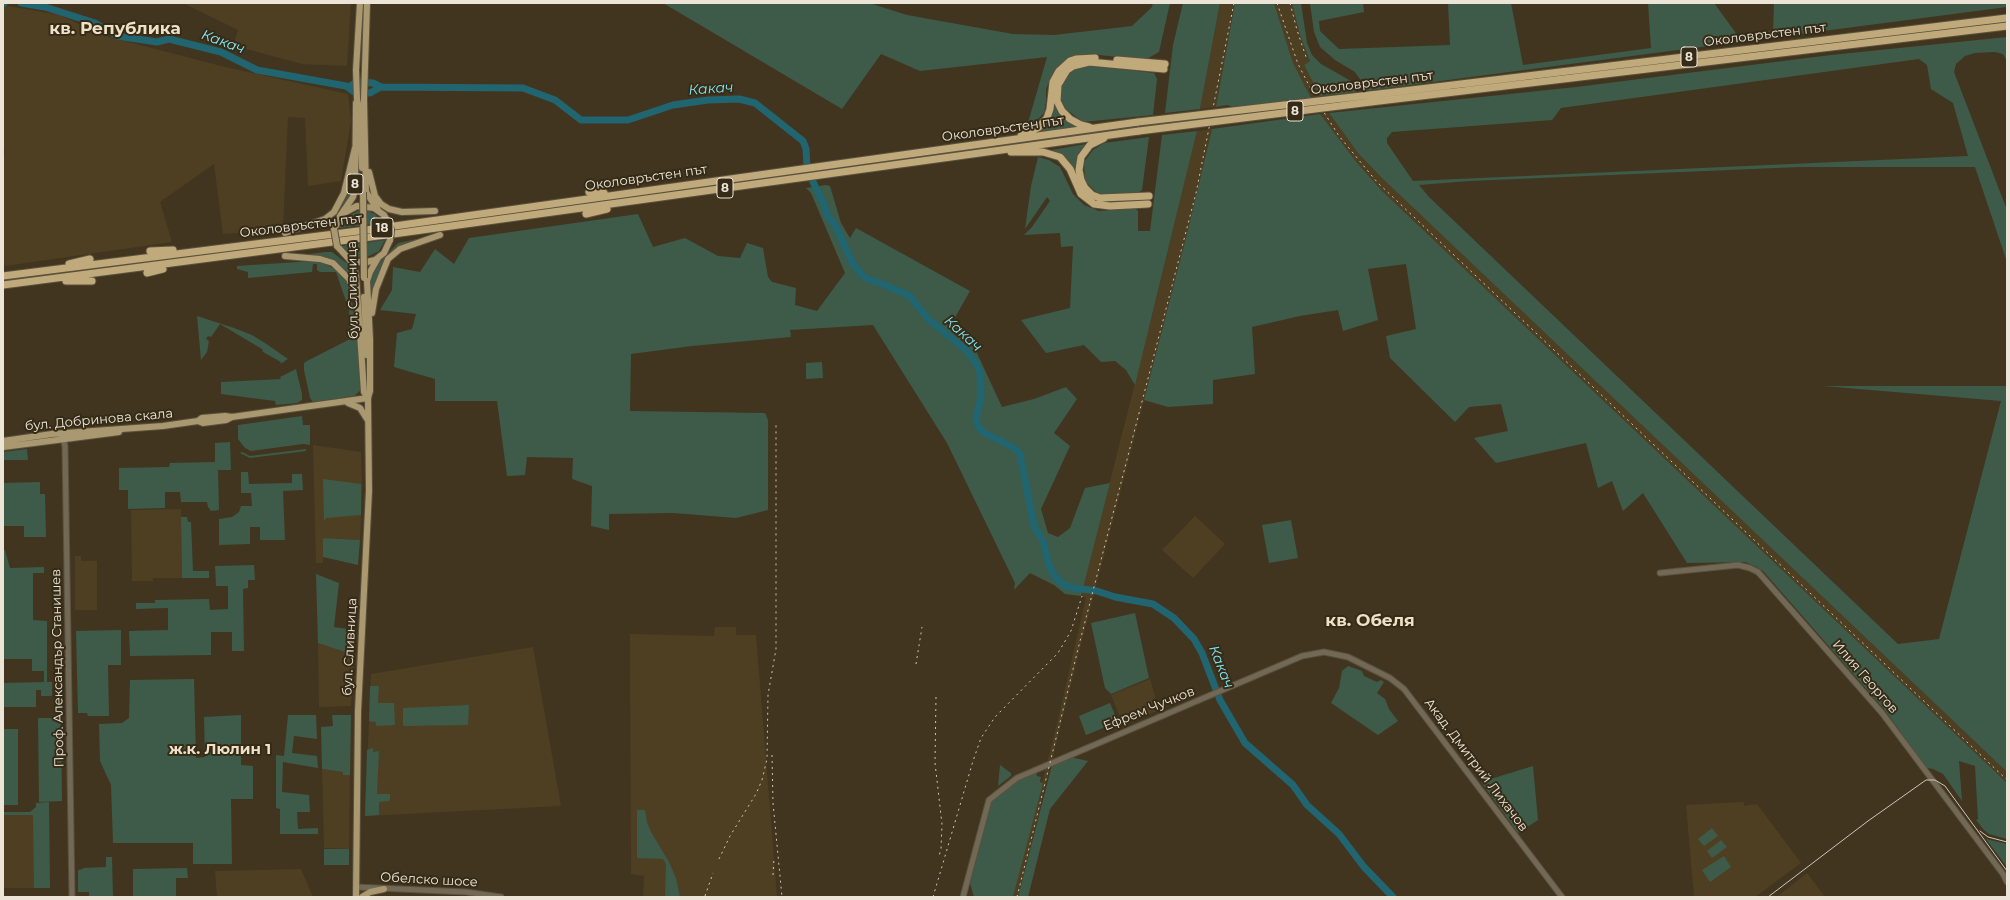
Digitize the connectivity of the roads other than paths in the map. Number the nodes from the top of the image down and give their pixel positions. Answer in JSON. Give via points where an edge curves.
{"nodes":[{"id":1,"x":360,"y":3,"type":"edge"},
{"id":2,"x":366,"y":3,"type":"edge"},
{"id":3,"x":2007,"y":18,"type":"edge"},
{"id":4,"x":2007,"y":26,"type":"edge"},
{"id":5,"x":357,"y":99,"type":"junction"},
{"id":6,"x":364,"y":99,"type":"junction"},
{"id":7,"x":1371,"y":99,"type":"junction"},
{"id":8,"x":360,"y":113,"type":"junction"},
{"id":9,"x":1117,"y":125,"type":"junction"},
{"id":10,"x":1118,"y":134,"type":"junction"},
{"id":11,"x":1013,"y":139,"type":"junction"},
{"id":12,"x":936,"y":144,"type":"dead end"},
{"id":13,"x":355,"y":148,"type":"junction"},
{"id":14,"x":1001,"y":150,"type":"junction"},
{"id":15,"x":923,"y":152,"type":"junction"},
{"id":16,"x":366,"y":157,"type":"junction"},
{"id":17,"x":670,"y":188,"type":"joint"},
{"id":18,"x":589,"y":192,"type":"dead end"},
{"id":19,"x":629,"y":194,"type":"junction"},
{"id":20,"x":1149,"y":196,"type":"dead end"},
{"id":21,"x":646,"y":198,"type":"junction"},
{"id":22,"x":1148,"y":204,"type":"dead end"},
{"id":23,"x":378,"y":210,"type":"junction"},
{"id":24,"x":435,"y":211,"type":"dead end"},
{"id":25,"x":586,"y":214,"type":"dead end"},
{"id":26,"x":340,"y":216,"type":"junction"},
{"id":27,"x":285,"y":233,"type":"dead end"},
{"id":28,"x":440,"y":235,"type":"dead end"},
{"id":29,"x":210,"y":250,"type":"junction"},
{"id":30,"x":150,"y":251,"type":"dead end"},
{"id":31,"x":285,"y":256,"type":"dead end"},
{"id":32,"x":378,"y":258,"type":"junction"},
{"id":33,"x":90,"y":259,"type":"dead end"},
{"id":34,"x":349,"y":259,"type":"junction"},
{"id":35,"x":200,"y":260,"type":"junction"},
{"id":36,"x":147,"y":272,"type":"dead end"},
{"id":37,"x":34,"y":273,"type":"junction"},
{"id":38,"x":3,"y":276,"type":"edge"},
{"id":39,"x":35,"y":281,"type":"junction"},
{"id":40,"x":92,"y":281,"type":"dead end"},
{"id":41,"x":3,"y":285,"type":"edge"},
{"id":42,"x":358,"y":303,"type":"junction"},
{"id":43,"x":370,"y":326,"type":"junction"},
{"id":44,"x":365,"y":345,"type":"junction"},
{"id":45,"x":362,"y":365,"type":"junction"},
{"id":46,"x":370,"y":371,"type":"junction"},
{"id":47,"x":368,"y":398,"type":"junction"},
{"id":48,"x":346,"y":402,"type":"junction"},
{"id":49,"x":368,"y":422,"type":"junction"},
{"id":50,"x":140,"y":428,"type":"junction"},
{"id":51,"x":70,"y":432,"type":"junction"},
{"id":52,"x":61,"y":433,"type":"junction"},
{"id":53,"x":65,"y":439,"type":"junction"},
{"id":54,"x":3,"y":441,"type":"edge"},
{"id":55,"x":3,"y":447,"type":"edge"},
{"id":56,"x":1660,"y":573,"type":"dead end"},
{"id":57,"x":1324,"y":652,"type":"joint"},
{"id":58,"x":2007,"y":882,"type":"edge"},
{"id":59,"x":356,"y":887,"type":"junction"},
{"id":60,"x":384,"y":889,"type":"junction"},
{"id":61,"x":72,"y":897,"type":"edge"},
{"id":62,"x":356,"y":897,"type":"edge"},
{"id":63,"x":362,"y":897,"type":"edge"},
{"id":64,"x":501,"y":897,"type":"edge"},
{"id":65,"x":963,"y":897,"type":"edge"},
{"id":66,"x":1562,"y":897,"type":"edge"}],
"edges":[{"from":1,"to":5,"type":"main road","number":"8"},
{"from":2,"to":6,"type":"main road","number":"8"},
{"from":3,"to":7,"type":"highway","name":"Околовръстен път","number":"8"},
{"from":4,"to":7,"type":"highway","name":"Околовръстен път","number":"8"},
{"from":5,"to":8,"type":"main road"},
{"from":5,"to":13,"type":"main road","number":"8"},
{"from":6,"to":8,"type":"main road"},
{"from":6,"to":16,"type":"main road","number":"8"},
{"from":7,"to":9,"type":"highway","name":"Околовръстен път","number":"8","bridge":true},
{"from":7,"to":10,"type":"highway","name":"Околовръстен път","number":"8","bridge":true},
{"from":8,"to":44,"type":"main road","name":"бул. Сливница","bridge":true},
{"from":9,"to":11,"type":"highway","name":"Околовръстен път","number":"8"},
{"from":9,"to":11,"type":"highway","via":[[1090,127],[1066,116],[1057,96],[1063,74],[1082,63],[1164,66],[1084,58],[1070,61],[1055,76],[1047,118],[1039,127]]},
{"from":10,"to":14,"type":"highway","name":"Околовръстен път","number":"8"},
{"from":10,"to":20,"type":"highway","via":[[1097,141],[1085,150],[1079,163],[1081,180],[1092,194],[1100,198]]},
{"from":11,"to":15,"type":"highway","name":"Околовръстен път","number":"8"},
{"from":12,"to":15,"type":"highway"},
{"from":13,"to":26,"type":"main road","number":"8","via":[[355,193]]},
{"from":13,"to":27,"type":"main road","via":[[344,193],[334,212],[325,220]]},
{"from":14,"to":21,"type":"highway","name":"Околовръстен път","number":"8"},
{"from":14,"to":22,"type":"highway","via":[[1043,152],[1060,157],[1070,169],[1081,194],[1094,204]]},
{"from":15,"to":17,"type":"highway","name":"Околовръстен път","number":"8"},
{"from":16,"to":23,"type":"main road","via":[[366,192]]},
{"from":16,"to":24,"type":"main road","number":"8","via":[[373,191],[381,204],[394,211]]},
{"from":17,"to":19,"type":"highway","name":"Околовръстен път","number":"18"},
{"from":18,"to":19,"type":"highway"},
{"from":19,"to":29,"type":"highway","name":"Околовръстен път","number":"18"},
{"from":21,"to":25,"type":"highway","number":"8"},
{"from":21,"to":35,"type":"highway","name":"Околовръстен път","number":"18"},
{"from":23,"to":26,"type":"main road","via":[[357,206]]},
{"from":23,"to":32,"type":"main road","bridge":true,"via":[[391,230],[388,247]]},
{"from":26,"to":34,"type":"main road","number":"8","bridge":true,"via":[[334,229],[334,238],[337,246]]},
{"from":28,"to":43,"type":"main road","via":[[400,249],[388,259],[376,289]]},
{"from":29,"to":30,"type":"highway"},
{"from":29,"to":37,"type":"highway","name":"Околовръстен път","number":"18"},
{"from":31,"to":42,"type":"main road","via":[[320,259],[333,263],[349,279]]},
{"from":32,"to":34,"type":"main road","via":[[362,262]]},
{"from":32,"to":43,"type":"main road","name":"бул. Сливница","via":[[367,282]]},
{"from":33,"to":37,"type":"highway"},
{"from":34,"to":42,"type":"main road","name":"бул. Сливница","via":[[355,270]]},
{"from":35,"to":36,"type":"highway"},
{"from":35,"to":39,"type":"highway","name":"Околовръстен път","number":"18"},
{"from":37,"to":38,"type":"highway","name":"Околовръстен път","number":"18"},
{"from":39,"to":40,"type":"highway"},
{"from":39,"to":41,"type":"highway","name":"Околовръстен път","number":"18"},
{"from":42,"to":45,"type":"main road","name":"бул. Сливница"},
{"from":43,"to":46,"type":"main road","name":"бул. Сливница"},
{"from":44,"to":45,"type":"main road","name":"бул. Сливница"},
{"from":44,"to":46,"type":"main road","name":"бул. Сливница"},
{"from":45,"to":47,"type":"main road","name":"бул. Сливница","via":[[364,392]]},
{"from":46,"to":47,"type":"main road","name":"бул. Сливница"},
{"from":47,"to":48,"type":"main road","name":"бул. Добринова скала"},
{"from":47,"to":49,"type":"main road","name":"бул. Сливница"},
{"from":48,"to":49,"type":"main road","via":[[360,408]]},
{"from":48,"to":50,"type":"main road","name":"бул. Добринова скала","via":[[232,417],[219,421]]},
{"from":49,"to":59,"type":"main road","name":"бул. Сливница","via":[[369,491],[358,710]]},
{"from":50,"to":51,"type":"main road","name":"бул. Добринова скала"},
{"from":50,"to":53,"type":"main road","name":"бул. Добринова скала"},
{"from":51,"to":52,"type":"main road","name":"бул. Добринова скала"},
{"from":51,"to":53,"type":"street"},
{"from":52,"to":53,"type":"street"},
{"from":52,"to":54,"type":"main road","name":"бул. Добринова скала"},
{"from":53,"to":55,"type":"main road","name":"бул. Добринова скала"},
{"from":53,"to":61,"type":"street","name":"Проф. Александър Станишев"},
{"from":56,"to":58,"type":"street","name":"Илия Георгов","via":[[1738,565],[1758,572],[1882,713]]},
{"from":57,"to":65,"type":"street","name":"Ефрем Чучков","via":[[1302,656],[1017,778],[989,800]]},
{"from":57,"to":66,"type":"street","name":"Акад. Дмитрий Лихачов","via":[[1342,655],[1358,662],[1390,678],[1408,693]]},
{"from":59,"to":60,"type":"street","name":"Обелско шосе"},
{"from":59,"to":62,"type":"main road","name":"бул. Сливница"},
{"from":60,"to":63,"type":"main road"},
{"from":60,"to":64,"type":"street","name":"Обелско шосе","via":[[466,892]]}]}
